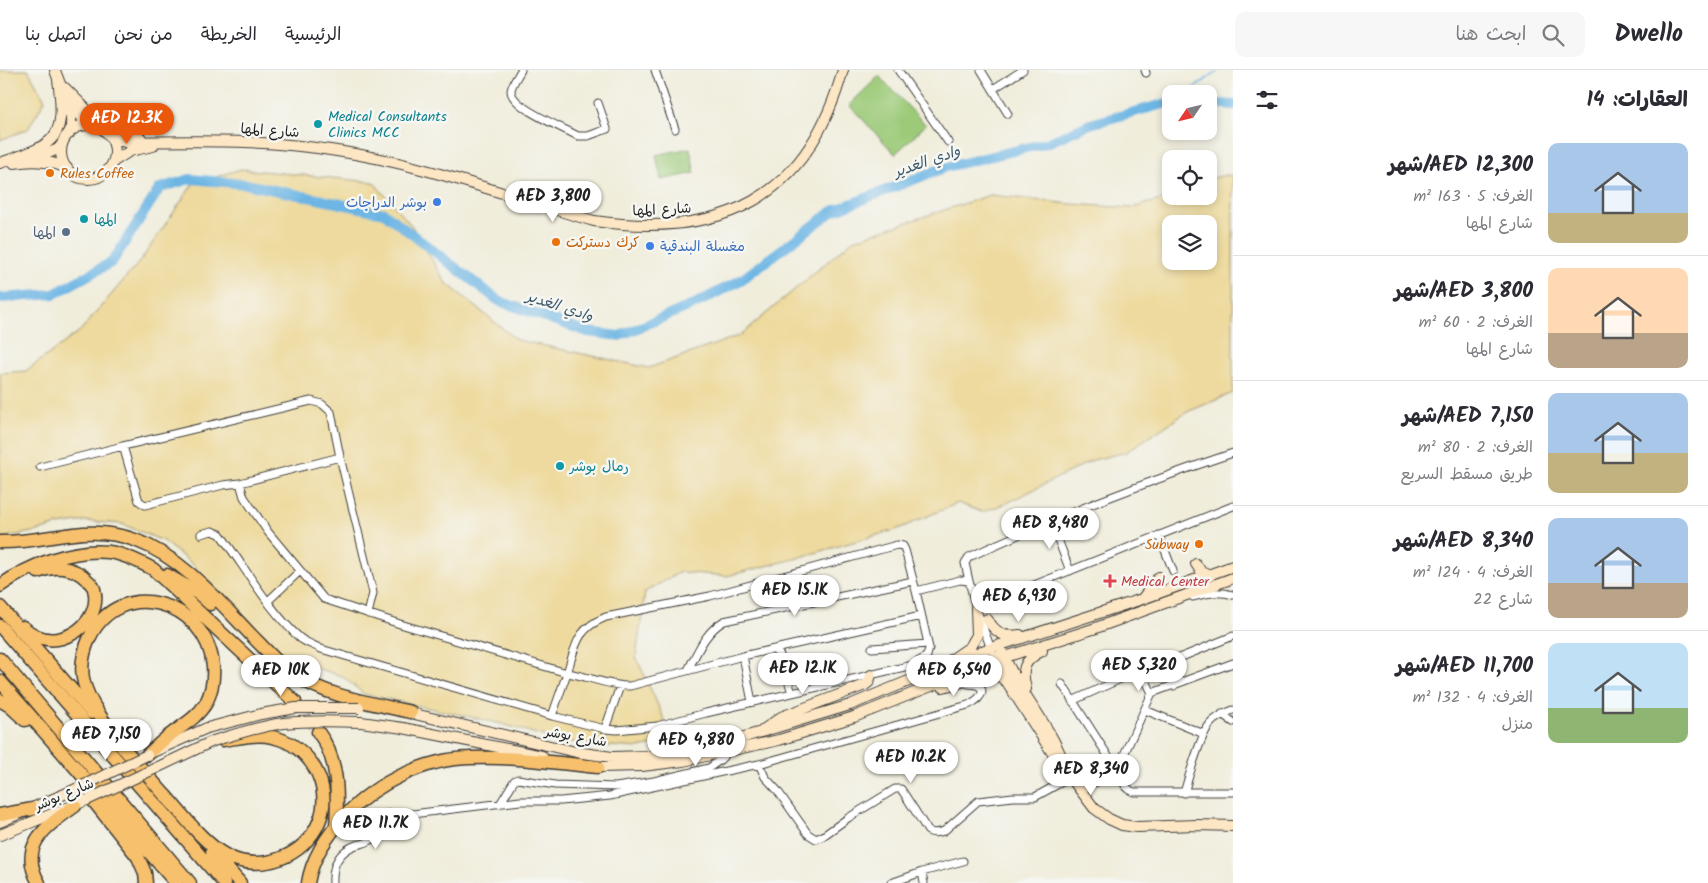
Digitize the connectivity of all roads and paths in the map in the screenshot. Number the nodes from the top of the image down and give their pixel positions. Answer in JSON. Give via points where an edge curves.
{"nodes":[{"id":1,"x":521,"y":70,"type":"edge"},
{"id":2,"x":655,"y":70,"type":"edge"},
{"id":3,"x":842,"y":70,"type":"edge"},
{"id":4,"x":898,"y":70,"type":"edge"},
{"id":5,"x":982,"y":70,"type":"edge"},
{"id":6,"x":1023,"y":70,"type":"edge"},
{"id":7,"x":59,"y":77,"type":"edge"},
{"id":8,"x":993,"y":89,"type":"junction"},
{"id":9,"x":598,"y":104,"type":"dead end"},
{"id":10,"x":1008,"y":114,"type":"dead end"},
{"id":11,"x":91,"y":125,"type":"junction"},
{"id":12,"x":675,"y":129,"type":"dead end"},
{"id":13,"x":69,"y":134,"type":"junction"},
{"id":14,"x":110,"y":136,"type":"junction"},
{"id":15,"x":152,"y":141,"type":"junction"},
{"id":16,"x":176,"y":142,"type":"junction"},
{"id":17,"x":948,"y":142,"type":"dead end"},
{"id":18,"x":62,"y":144,"type":"junction"},
{"id":19,"x":32,"y":160,"type":"junction"},
{"id":20,"x":114,"y":161,"type":"junction"},
{"id":21,"x":0,"y":164,"type":"edge"},
{"id":22,"x":67,"y":168,"type":"junction"},
{"id":23,"x":123,"y":446,"type":"junction"},
{"id":24,"x":1233,"y":453,"type":"edge"},
{"id":25,"x":340,"y":457,"type":"junction"},
{"id":26,"x":40,"y":467,"type":"dead end"},
{"id":27,"x":240,"y":483,"type":"junction"},
{"id":28,"x":1233,"y":506,"type":"edge"},
{"id":29,"x":1051,"y":521,"type":"junction"},
{"id":30,"x":201,"y":534,"type":"dead end"},
{"id":31,"x":1159,"y":535,"type":"junction"},
{"id":32,"x":0,"y":542,"type":"edge"},
{"id":33,"x":1196,"y":564,"type":"dead end"},
{"id":34,"x":1233,"y":566,"type":"edge"},
{"id":35,"x":153,"y":569,"type":"junction"},
{"id":36,"x":300,"y":571,"type":"junction"},
{"id":37,"x":1070,"y":571,"type":"junction"},
{"id":38,"x":1173,"y":571,"type":"dead end"},
{"id":39,"x":1211,"y":575,"type":"junction"},
{"id":40,"x":1159,"y":577,"type":"dead end"},
{"id":41,"x":1233,"y":578,"type":"edge"},
{"id":42,"x":913,"y":581,"type":"junction"},
{"id":43,"x":969,"y":581,"type":"junction"},
{"id":44,"x":1,"y":590,"type":"edge"},
{"id":45,"x":916,"y":591,"type":"junction"},
{"id":46,"x":1233,"y":595,"type":"edge"},
{"id":47,"x":1142,"y":600,"type":"junction"},
{"id":48,"x":268,"y":601,"type":"junction"},
{"id":49,"x":1159,"y":606,"type":"junction"},
{"id":50,"x":0,"y":607,"type":"edge"},
{"id":51,"x":976,"y":608,"type":"junction"},
{"id":52,"x":368,"y":614,"type":"junction"},
{"id":53,"x":921,"y":616,"type":"junction"},
{"id":54,"x":987,"y":619,"type":"junction"},
{"id":55,"x":0,"y":626,"type":"edge"},
{"id":56,"x":1092,"y":629,"type":"junction"},
{"id":57,"x":1042,"y":633,"type":"junction"},
{"id":58,"x":1233,"y":636,"type":"edge"},
{"id":59,"x":928,"y":644,"type":"junction"},
{"id":60,"x":995,"y":647,"type":"junction"},
{"id":61,"x":872,"y":648,"type":"dead end"},
{"id":62,"x":768,"y":650,"type":"junction"},
{"id":63,"x":743,"y":656,"type":"junction"},
{"id":64,"x":0,"y":659,"type":"edge"},
{"id":65,"x":1000,"y":659,"type":"junction"},
{"id":66,"x":1233,"y":663,"type":"edge"},
{"id":67,"x":942,"y":667,"type":"junction"},
{"id":68,"x":688,"y":670,"type":"junction"},
{"id":69,"x":567,"y":673,"type":"junction"},
{"id":70,"x":870,"y":676,"type":"junction"},
{"id":71,"x":0,"y":681,"type":"edge"},
{"id":72,"x":1007,"y":682,"type":"junction"},
{"id":73,"x":955,"y":684,"type":"junction"},
{"id":74,"x":1062,"y":684,"type":"dead end"},
{"id":75,"x":620,"y":686,"type":"junction"},
{"id":76,"x":1174,"y":686,"type":"junction"},
{"id":77,"x":0,"y":689,"type":"edge"},
{"id":78,"x":326,"y":690,"type":"junction"},
{"id":79,"x":792,"y":693,"type":"junction"},
{"id":80,"x":1152,"y":694,"type":"junction"},
{"id":81,"x":906,"y":696,"type":"junction"},
{"id":82,"x":1028,"y":698,"type":"junction"},
{"id":83,"x":0,"y":700,"type":"edge"},
{"id":84,"x":1072,"y":701,"type":"junction"},
{"id":85,"x":295,"y":702,"type":"tunnel mouth"},
{"id":86,"x":752,"y":702,"type":"junction"},
{"id":87,"x":1145,"y":710,"type":"junction"},
{"id":88,"x":1233,"y":710,"type":"edge"},
{"id":89,"x":411,"y":712,"type":"junction"},
{"id":90,"x":1222,"y":714,"type":"junction"},
{"id":91,"x":552,"y":716,"type":"junction"},
{"id":92,"x":1233,"y":722,"type":"edge"},
{"id":93,"x":605,"y":729,"type":"junction"},
{"id":94,"x":318,"y":732,"type":"tunnel mouth"},
{"id":95,"x":760,"y":733,"type":"junction"},
{"id":96,"x":1204,"y":734,"type":"junction"},
{"id":97,"x":43,"y":739,"type":"junction"},
{"id":98,"x":213,"y":741,"type":"junction"},
{"id":99,"x":123,"y":748,"type":"junction"},
{"id":100,"x":727,"y":753,"type":"junction"},
{"id":101,"x":147,"y":755,"type":"junction"},
{"id":102,"x":759,"y":764,"type":"junction"},
{"id":103,"x":598,"y":767,"type":"junction"},
{"id":104,"x":1117,"y":770,"type":"junction"},
{"id":105,"x":1069,"y":774,"type":"junction"},
{"id":106,"x":510,"y":788,"type":"junction"},
{"id":107,"x":1233,"y":792,"type":"edge"},
{"id":108,"x":1184,"y":793,"type":"junction"},
{"id":109,"x":165,"y":795,"type":"junction"},
{"id":110,"x":520,"y":801,"type":"junction"},
{"id":111,"x":500,"y":804,"type":"junction"},
{"id":112,"x":75,"y":806,"type":"junction"},
{"id":113,"x":33,"y":809,"type":"junction"},
{"id":114,"x":0,"y":815,"type":"edge"},
{"id":115,"x":106,"y":816,"type":"junction"},
{"id":116,"x":0,"y":822,"type":"edge"},
{"id":117,"x":1197,"y":825,"type":"junction"},
{"id":118,"x":1233,"y":826,"type":"edge"},
{"id":119,"x":336,"y":827,"type":"junction"},
{"id":120,"x":1233,"y":830,"type":"edge"},
{"id":121,"x":0,"y":835,"type":"edge"},
{"id":122,"x":963,"y":861,"type":"dead end"},
{"id":123,"x":922,"y":872,"type":"junction"},
{"id":124,"x":39,"y":883,"type":"edge"},
{"id":125,"x":146,"y":883,"type":"edge"},
{"id":126,"x":166,"y":883,"type":"edge"},
{"id":127,"x":176,"y":883,"type":"edge"},
{"id":128,"x":190,"y":883,"type":"edge"},
{"id":129,"x":224,"y":883,"type":"edge"},
{"id":130,"x":240,"y":883,"type":"edge"},
{"id":131,"x":308,"y":883,"type":"edge"},
{"id":132,"x":332,"y":883,"type":"edge"},
{"id":133,"x":891,"y":883,"type":"edge"},
{"id":134,"x":924,"y":883,"type":"edge"}],
"edges":[{"from":1,"to":9,"type":"street","via":[[511,90],[513,98],[521,107],[578,136],[607,129]]},
{"from":2,"to":12,"type":"street"},
{"from":3,"to":16,"type":"main road","name":"شارع المها","via":[[830,110],[816,140],[784,179],[757,198],[726,213],[670,225],[594,221],[414,166],[338,151],[254,142]]},
{"from":4,"to":17,"type":"street"},
{"from":5,"to":8,"type":"street"},
{"from":6,"to":8,"type":"street"},
{"from":7,"to":11,"type":"main road","via":[[76,111]]},
{"from":7,"to":13,"type":"main road","via":[[72,125]]},
{"from":7,"to":15,"type":"main road","via":[[89,114],[107,127]]},
{"from":7,"to":21,"type":"main road","via":[[60,125],[52,139],[40,149]]},
{"from":8,"to":10,"type":"street"},
{"from":11,"to":13,"type":"main road","via":[[76,128]]},
{"from":11,"to":14,"type":"main road"},
{"from":13,"to":18,"type":"main road"},
{"from":14,"to":15,"type":"main road","name":"شارع المها","via":[[125,142]]},
{"from":14,"to":20,"type":"main road","via":[[114,145]]},
{"from":15,"to":16,"type":"main road","name":"شارع المها"},
{"from":16,"to":20,"type":"main road","name":"شارع المها","via":[[130,151]]},
{"from":18,"to":19,"type":"main road","via":[[58,149]]},
{"from":18,"to":22,"type":"main road","via":[[62,157]]},
{"from":19,"to":21,"type":"main road"},
{"from":19,"to":22,"type":"main road"},
{"from":20,"to":22,"type":"main road","via":[[96,178],[80,178]]},
{"from":23,"to":25,"type":"street","via":[[311,401],[322,404],[331,412]]},
{"from":23,"to":26,"type":"street"},
{"from":23,"to":27,"type":"street","via":[[139,501],[145,505]]},
{"from":24,"to":29,"type":"street"},
{"from":25,"to":27,"type":"street"},
{"from":25,"to":52,"type":"street","via":[[373,593]]},
{"from":27,"to":36,"type":"street","via":[[244,497]]},
{"from":28,"to":31,"type":"street"},
{"from":29,"to":37,"type":"street"},
{"from":29,"to":43,"type":"street","via":[[969,557],[965,563]]},
{"from":30,"to":48,"type":"street","via":[[220,534]]},
{"from":31,"to":37,"type":"street"},
{"from":31,"to":38,"type":"street"},
{"from":32,"to":78,"type":"highway","via":[[82,532],[106,533],[135,540],[187,571],[281,665],[306,682]]},
{"from":33,"to":39,"type":"main road","via":[[1202,573]]},
{"from":34,"to":39,"type":"main road","name":"شارع بوشر"},
{"from":35,"to":44,"type":"highway","via":[[110,552],[68,555],[16,574]]},
{"from":35,"to":78,"type":"highway","via":[[199,594],[290,676],[317,690]]},
{"from":35,"to":85,"type":"highway"},
{"from":36,"to":48,"type":"street"},
{"from":36,"to":52,"type":"street","via":[[324,599]]},
{"from":37,"to":51,"type":"street"},
{"from":39,"to":47,"type":"main road","name":"شارع بوشر"},
{"from":40,"to":47,"type":"main road"},
{"from":41,"to":49,"type":"main road","name":"شارع بوشر"},
{"from":42,"to":45,"type":"street"},
{"from":42,"to":68,"type":"street","via":[[724,621],[706,636]]},
{"from":42,"to":69,"type":"street","via":[[904,550],[897,545],[710,596],[606,617],[593,622],[583,632]]},
{"from":43,"to":45,"type":"street","via":[[960,580]]},
{"from":43,"to":51,"type":"street"},
{"from":44,"to":50,"type":"highway","via":[[47,569],[69,569],[76,570],[89,582],[94,588],[95,598],[85,625],[58,639],[45,639],[29,632]]},
{"from":45,"to":53,"type":"street"},
{"from":46,"to":49,"type":"street","via":[[1209,593]]},
{"from":47,"to":57,"type":"main road","name":"شارع بوشر"},
{"from":48,"to":91,"type":"street","via":[[301,639],[321,649]]},
{"from":49,"to":56,"type":"main road","name":"شارع بوشر"},
{"from":50,"to":99,"type":"highway"},
{"from":51,"to":54,"type":"street"},
{"from":51,"to":60,"type":"street"},
{"from":51,"to":67,"type":"main road","via":[[978,629],[974,641]]},
{"from":52,"to":69,"type":"street"},
{"from":53,"to":59,"type":"street"},
{"from":53,"to":62,"type":"street"},
{"from":54,"to":57,"type":"main road","via":[[999,634],[1005,636],[1034,631]]},
{"from":54,"to":60,"type":"street"},
{"from":55,"to":129,"type":"highway"},
{"from":56,"to":65,"type":"main road","name":"شارع بوشر"},
{"from":56,"to":82,"type":"main road","via":[[1032,656],[1023,674]]},
{"from":57,"to":60,"type":"main road","name":"شارع بوشر"},
{"from":58,"to":76,"type":"street","via":[[1167,663]]},
{"from":59,"to":61,"type":"street"},
{"from":59,"to":70,"type":"street","via":[[926,656],[917,662]]},
{"from":60,"to":65,"type":"main road"},
{"from":60,"to":67,"type":"main road","name":"شارع بوشر"},
{"from":62,"to":63,"type":"street"},
{"from":62,"to":79,"type":"street","via":[[780,655]]},
{"from":63,"to":68,"type":"street"},
{"from":63,"to":86,"type":"street"},
{"from":64,"to":128,"type":"highway"},
{"from":65,"to":72,"type":"main road"},
{"from":65,"to":81,"type":"main road","name":"شارع بوشر"},
{"from":65,"to":82,"type":"main road"},
{"from":66,"to":76,"type":"street"},
{"from":67,"to":95,"type":"main road","name":"شارع بوشر","via":[[850,705]]},
{"from":68,"to":75,"type":"street"},
{"from":69,"to":75,"type":"street"},
{"from":69,"to":91,"type":"street"},
{"from":70,"to":79,"type":"street"},
{"from":70,"to":95,"type":"main road","via":[[868,684],[781,716]]},
{"from":71,"to":127,"type":"highway"},
{"from":72,"to":73,"type":"main road","via":[[996,675]]},
{"from":72,"to":105,"type":"main road"},
{"from":73,"to":81,"type":"main road"},
{"from":73,"to":102,"type":"street","via":[[975,684],[980,687],[981,697],[968,705]]},
{"from":74,"to":84,"type":"street"},
{"from":75,"to":93,"type":"street"},
{"from":76,"to":80,"type":"street"},
{"from":77,"to":97,"type":"highway"},
{"from":78,"to":89,"type":"highway"},
{"from":79,"to":86,"type":"street"},
{"from":80,"to":84,"type":"street","via":[[1140,672]]},
{"from":80,"to":87,"type":"street"},
{"from":81,"to":100,"type":"main road","name":"شارع بوشر","via":[[835,723]]},
{"from":82,"to":105,"type":"main road","via":[[1060,751]]},
{"from":83,"to":97,"type":"highway"},
{"from":84,"to":104,"type":"street"},
{"from":86,"to":93,"type":"street","via":[[643,728]]},
{"from":87,"to":96,"type":"street"},
{"from":87,"to":104,"type":"street"},
{"from":88,"to":90,"type":"street"},
{"from":89,"to":95,"type":"main road","name":"شارع بوشر","via":[[567,750],[612,757],[682,752]]},
{"from":89,"to":101,"type":"main road","name":"شارع بوشر","bridge":true,"via":[[296,708],[207,728]]},
{"from":90,"to":92,"type":"street"},
{"from":90,"to":96,"type":"street","via":[[1210,723]]},
{"from":91,"to":93,"type":"street"},
{"from":94,"to":119,"type":"highway","via":[[330,753],[335,773]]},
{"from":96,"to":108,"type":"street"},
{"from":97,"to":115,"type":"highway"},
{"from":98,"to":103,"type":"main road","name":"شارع بوشر","bridge":true,"via":[[282,723],[318,720],[361,722]]},
{"from":98,"to":109,"type":"highway","via":[[271,736],[293,745],[308,758],[318,775],[323,806],[319,821],[303,845],[287,856],[268,862],[256,863],[226,856]]},
{"from":98,"to":112,"type":"main road","name":"شارع بوشر","bridge":true},
{"from":99,"to":101,"type":"highway","via":[[89,696],[82,671],[83,657],[91,634],[105,617],[122,606],[156,602],[176,609],[198,628],[208,643],[213,680],[205,704],[196,716]]},
{"from":99,"to":109,"type":"highway"},
{"from":100,"to":103,"type":"main road","name":"شارع بوشر","via":[[642,766]]},
{"from":100,"to":106,"type":"street","via":[[709,768],[654,781],[607,787],[555,785],[518,779]]},
{"from":101,"to":113,"type":"main road","name":"شارع بوشر","bridge":true},
{"from":102,"to":105,"type":"street","via":[[765,778],[808,834],[816,838],[895,789],[903,792],[932,834],[944,831],[978,801],[1035,797]]},
{"from":102,"to":110,"type":"street","via":[[610,796]]},
{"from":103,"to":119,"type":"highway","via":[[468,758],[446,761],[412,771],[380,787],[358,803]]},
{"from":104,"to":105,"type":"street","via":[[1090,785]]},
{"from":104,"to":108,"type":"street","via":[[1129,791]]},
{"from":105,"to":117,"type":"main road","via":[[1094,808],[1122,825]]},
{"from":106,"to":110,"type":"street"},
{"from":106,"to":111,"type":"street"},
{"from":107,"to":108,"type":"street"},
{"from":109,"to":130,"type":"highway"},
{"from":110,"to":111,"type":"street"},
{"from":111,"to":132,"type":"street","via":[[387,814],[381,818],[370,841],[340,855],[332,871]]},
{"from":112,"to":121,"type":"main road","name":"شارع بوشر"},
{"from":112,"to":124,"type":"highway","via":[[36,840],[32,857]]},
{"from":113,"to":114,"type":"highway"},
{"from":113,"to":116,"type":"main road","name":"شارع بوشر"},
{"from":115,"to":125,"type":"highway","via":[[138,857],[146,873]]},
{"from":115,"to":126,"type":"highway","via":[[126,834]]},
{"from":117,"to":118,"type":"main road"},
{"from":117,"to":120,"type":"main road"},
{"from":119,"to":131,"type":"highway","via":[[316,858]]},
{"from":122,"to":123,"type":"street"},
{"from":123,"to":133,"type":"street"},
{"from":123,"to":134,"type":"street"}]}
